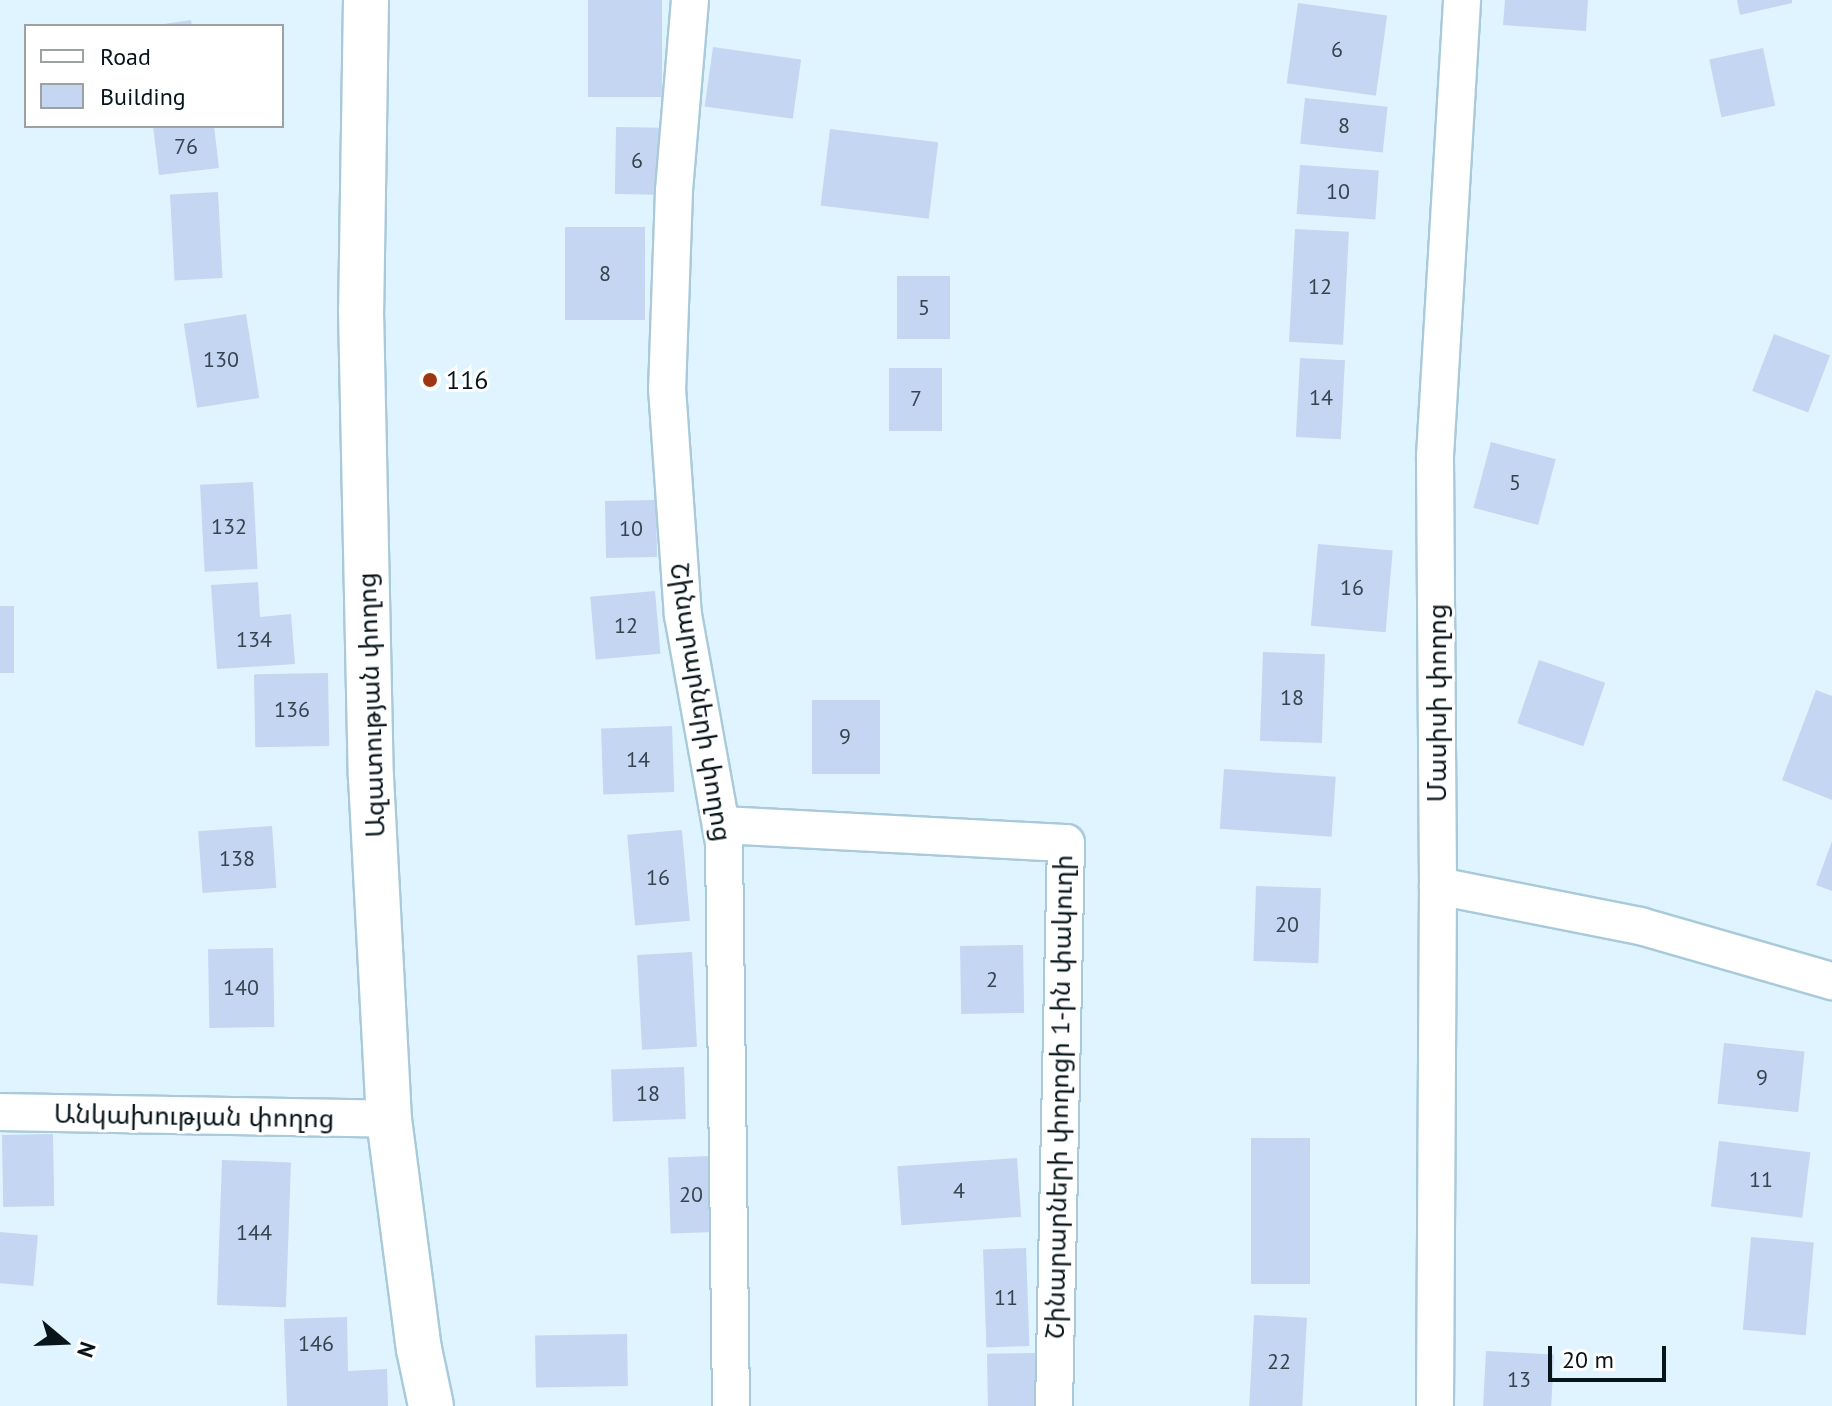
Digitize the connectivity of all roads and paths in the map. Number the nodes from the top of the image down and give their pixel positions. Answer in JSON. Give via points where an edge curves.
{"nodes":[{"id":1,"x":366,"y":0,"type":"edge"},
{"id":2,"x":690,"y":0,"type":"edge"},
{"id":3,"x":1462,"y":0,"type":"edge"},
{"id":4,"x":721,"y":825,"type":"junction"},
{"id":5,"x":1438,"y":886,"type":"junction"},
{"id":6,"x":1832,"y":981,"type":"edge"},
{"id":7,"x":0,"y":1112,"type":"edge"},
{"id":8,"x":389,"y":1119,"type":"junction"},
{"id":9,"x":431,"y":1406,"type":"edge"},
{"id":10,"x":731,"y":1406,"type":"edge"},
{"id":11,"x":1054,"y":1406,"type":"edge"},
{"id":12,"x":1435,"y":1406,"type":"edge"}],
"edges":[{"from":1,"to":8,"type":"street","name":"Ազատության փողոց","via":[[361,310],[371,777]]},
{"from":2,"to":4,"type":"street","name":"Շինարարների փողոց","via":[[674,191],[667,388],[683,615]]},
{"from":3,"to":5,"type":"street","name":"Մասիսի փողոց","via":[[1435,456]]},
{"from":4,"to":10,"type":"street","name":"Շինարարների փողոց"},
{"from":4,"to":11,"type":"street","name":"Շինարարների փողոցի 1-ին փակուղի","via":[[1066,843]]},
{"from":5,"to":6,"type":"street","via":[[1640,926]]},
{"from":5,"to":12,"type":"street","name":"Մասիսի փողոց"},
{"from":7,"to":8,"type":"street","name":"Անկախության փողոց"},
{"from":8,"to":9,"type":"street","name":"Ազատության փողոց"}]}
